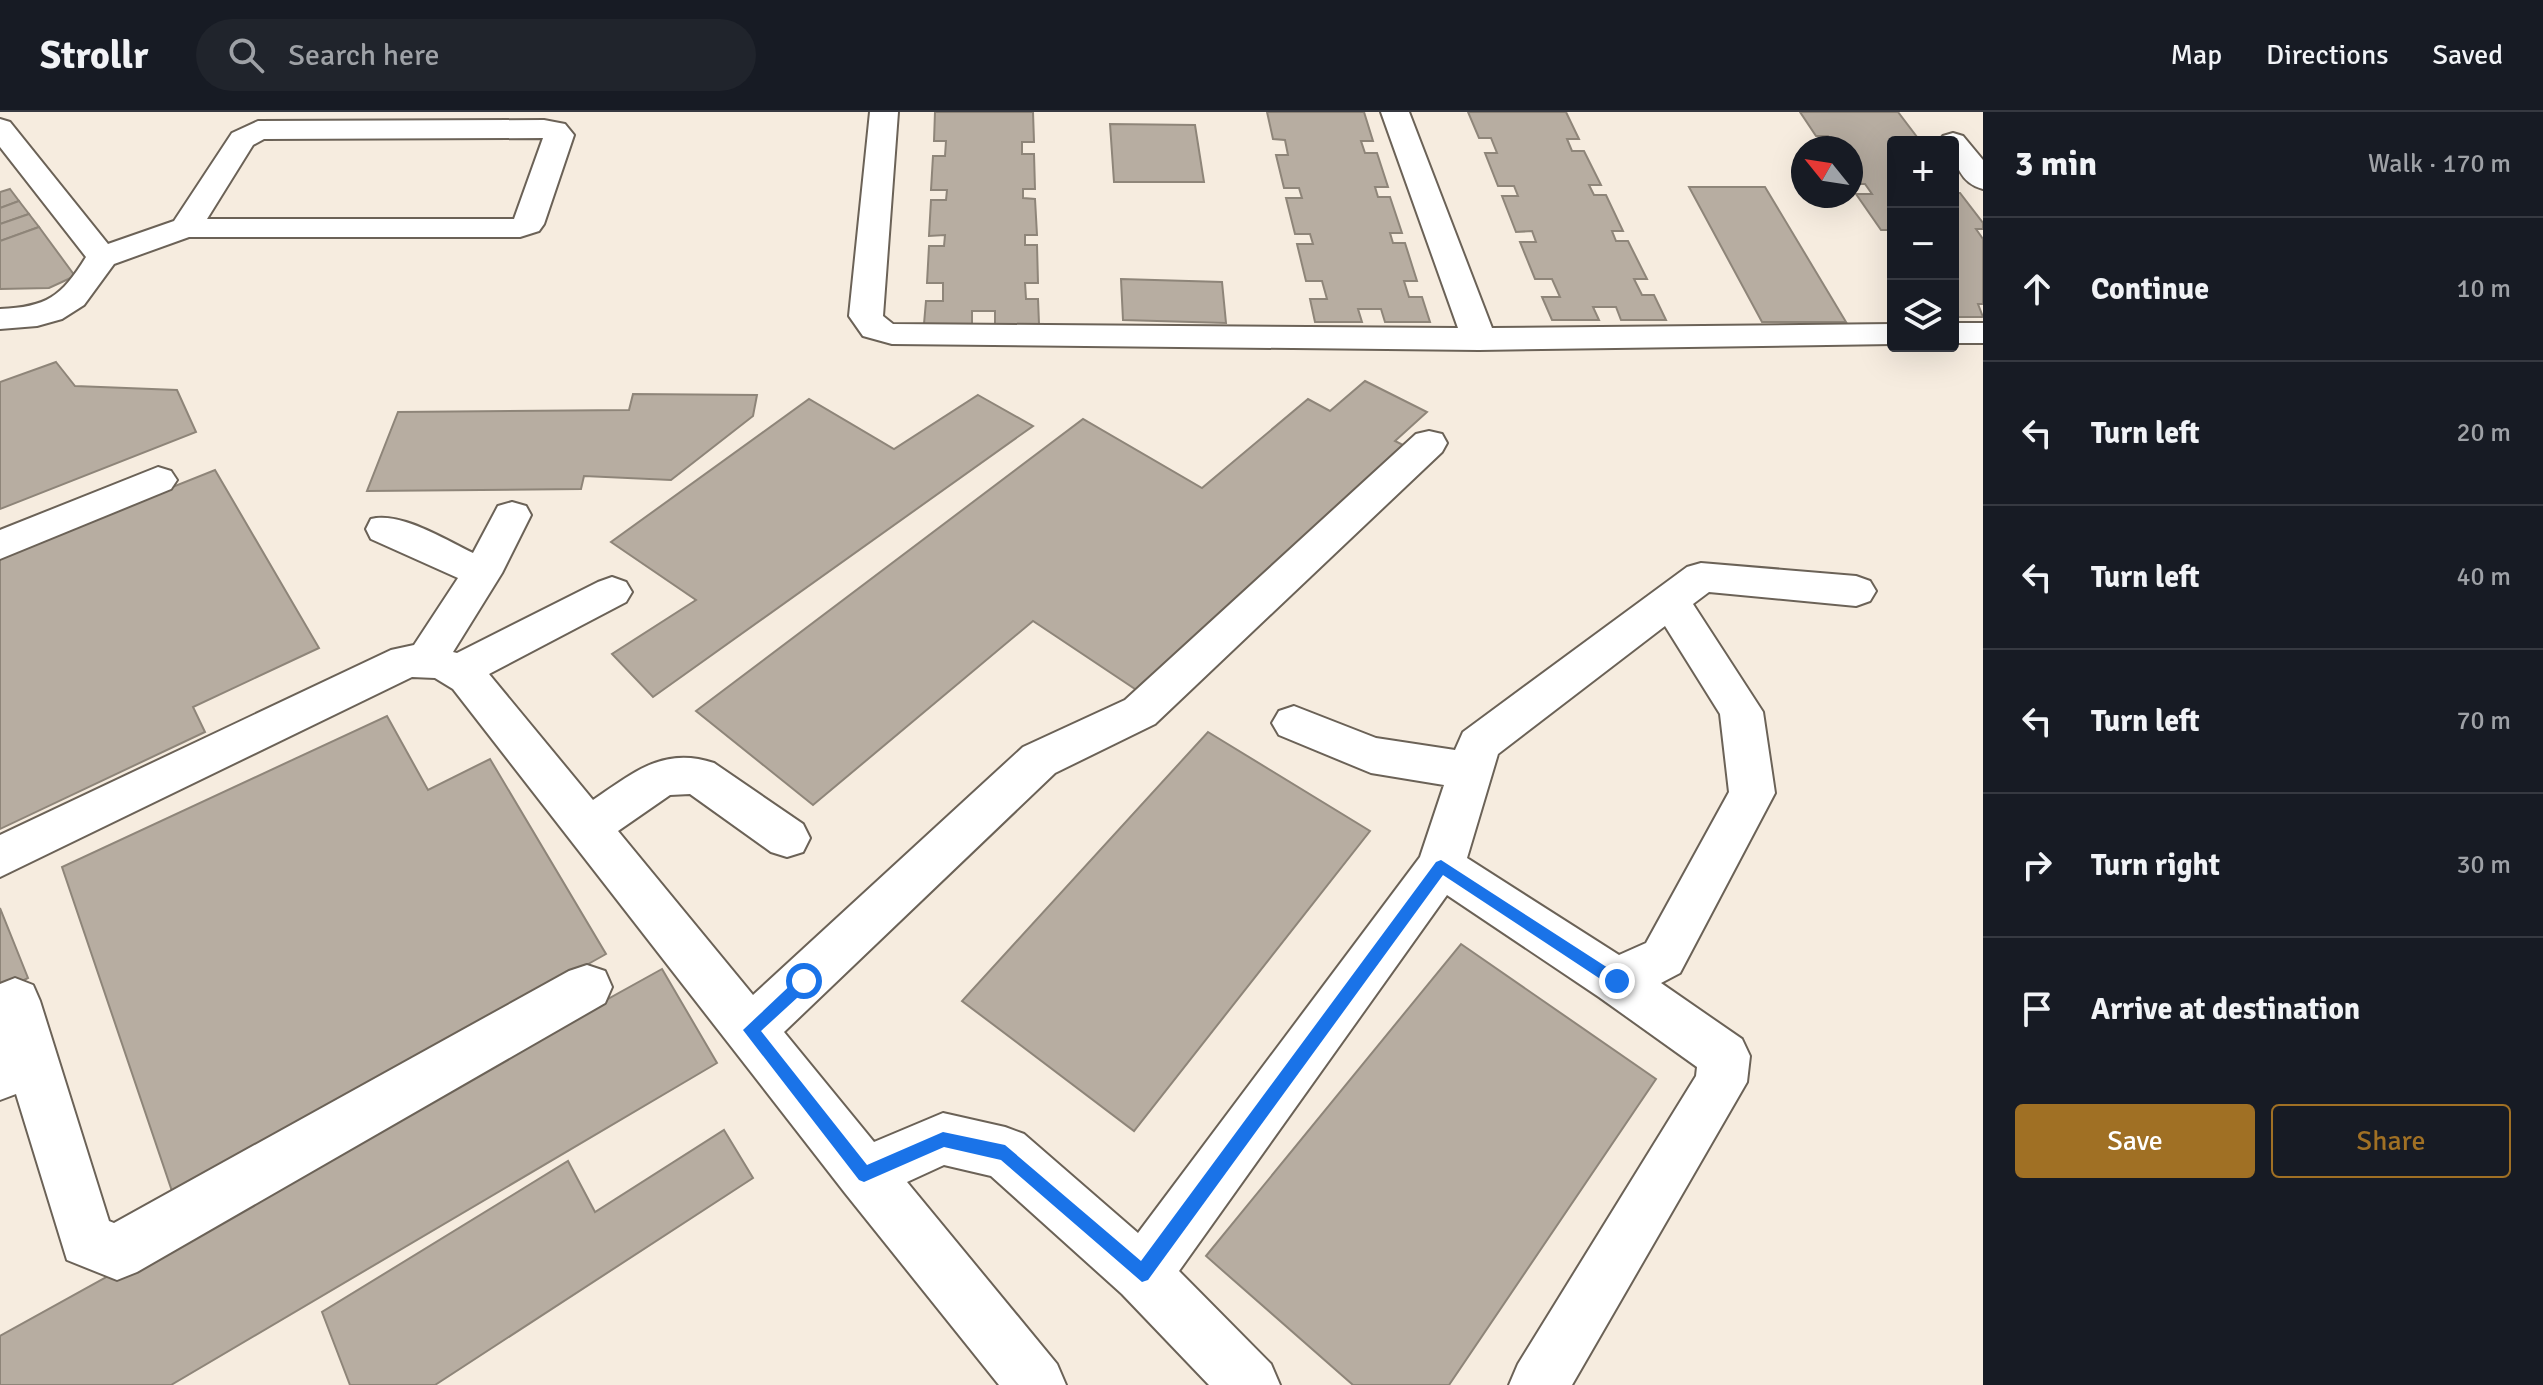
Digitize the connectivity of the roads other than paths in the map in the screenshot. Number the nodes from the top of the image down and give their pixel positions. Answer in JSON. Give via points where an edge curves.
{"nodes":[{"id":1,"x":884,"y":112,"type":"edge"},
{"id":2,"x":1395,"y":112,"type":"edge"},
{"id":3,"x":0,"y":128,"type":"edge"},
{"id":4,"x":1948,"y":135,"type":"edge"},
{"id":5,"x":1983,"y":180,"type":"edge"},
{"id":6,"x":186,"y":228,"type":"junction"},
{"id":7,"x":102,"y":257,"type":"junction"},
{"id":8,"x":16,"y":319,"type":"edge"},
{"id":9,"x":1959,"y":333,"type":"edge"},
{"id":10,"x":1983,"y":333,"type":"edge"},
{"id":11,"x":1887,"y":334,"type":"edge"},
{"id":12,"x":1479,"y":339,"type":"junction"},
{"id":13,"x":1429,"y":443,"type":"dead end"},
{"id":14,"x":158,"y":480,"type":"dead end"},
{"id":15,"x":512,"y":515,"type":"dead end"},
{"id":16,"x":385,"y":529,"type":"dead end"},
{"id":17,"x":0,"y":545,"type":"edge"},
{"id":18,"x":482,"y":573,"type":"junction"},
{"id":19,"x":1856,"y":591,"type":"dead end"},
{"id":20,"x":612,"y":592,"type":"dead end"},
{"id":21,"x":1670,"y":601,"type":"junction"},
{"id":22,"x":443,"y":665,"type":"junction"},
{"id":23,"x":1294,"y":723,"type":"dead end"},
{"id":24,"x":1471,"y":771,"type":"junction"},
{"id":25,"x":588,"y":827,"type":"junction"},
{"id":26,"x":787,"y":838,"type":"dead end"},
{"id":27,"x":0,"y":857,"type":"edge"},
{"id":28,"x":1441,"y":866,"type":"junction"},
{"id":29,"x":1617,"y":981,"type":"junction"},
{"id":30,"x":587,"y":987,"type":"dead end"},
{"id":31,"x":15,"y":1001,"type":"dead end"},
{"id":32,"x":751,"y":1030,"type":"junction"},
{"id":33,"x":16,"y":1067,"type":"edge"},
{"id":34,"x":864,"y":1174,"type":"junction"},
{"id":35,"x":1142,"y":1274,"type":"junction"},
{"id":36,"x":1036,"y":1385,"type":"edge"},
{"id":37,"x":1250,"y":1385,"type":"edge"},
{"id":38,"x":1539,"y":1385,"type":"edge"}],
"edges":[{"from":1,"to":12,"type":"lane","via":[[866,316],[875,329],[892,334]]},
{"from":2,"to":12,"type":"lane"},
{"from":3,"to":7,"type":"lane"},
{"from":4,"to":5,"type":"lane"},
{"from":6,"to":6,"type":"lane","via":[[520,228],[528,224],[559,135],[544,129],[258,130],[242,139]]},
{"from":6,"to":7,"type":"lane"},
{"from":7,"to":8,"type":"lane","via":[[82,292],[53,311]]},
{"from":9,"to":10,"type":"lane"},
{"from":11,"to":12,"type":"lane"},
{"from":13,"to":32,"type":"lane","via":[[1140,712],[1039,760]]},
{"from":14,"to":17,"type":"lane"},
{"from":15,"to":18,"type":"lane"},
{"from":16,"to":18,"type":"lane"},
{"from":18,"to":22,"type":"lane"},
{"from":19,"to":21,"type":"lane","via":[[1701,577]]},
{"from":20,"to":22,"type":"lane","via":[[501,652]]},
{"from":21,"to":24,"type":"lane","via":[[1479,744]]},
{"from":21,"to":29,"type":"lane","via":[[1741,712],[1752,793],[1663,958]]},
{"from":22,"to":25,"type":"lane","via":[[468,678]]},
{"from":22,"to":27,"type":"lane","via":[[406,661]]},
{"from":23,"to":24,"type":"lane","via":[[1371,755]]},
{"from":24,"to":28,"type":"lane"},
{"from":25,"to":26,"type":"lane","via":[[662,777],[698,776]]},
{"from":25,"to":32,"type":"lane"},
{"from":28,"to":29,"type":"lane"},
{"from":28,"to":35,"type":"lane"},
{"from":29,"to":38,"type":"lane","via":[[1724,1056],[1721,1082]]},
{"from":30,"to":33,"type":"lane","via":[[117,1252],[87,1240]]},
{"from":31,"to":33,"type":"lane"},
{"from":32,"to":34,"type":"lane"},
{"from":34,"to":35,"type":"lane","via":[[943,1139],[1005,1153]]},
{"from":34,"to":36,"type":"lane"},
{"from":35,"to":37,"type":"lane"}]}
